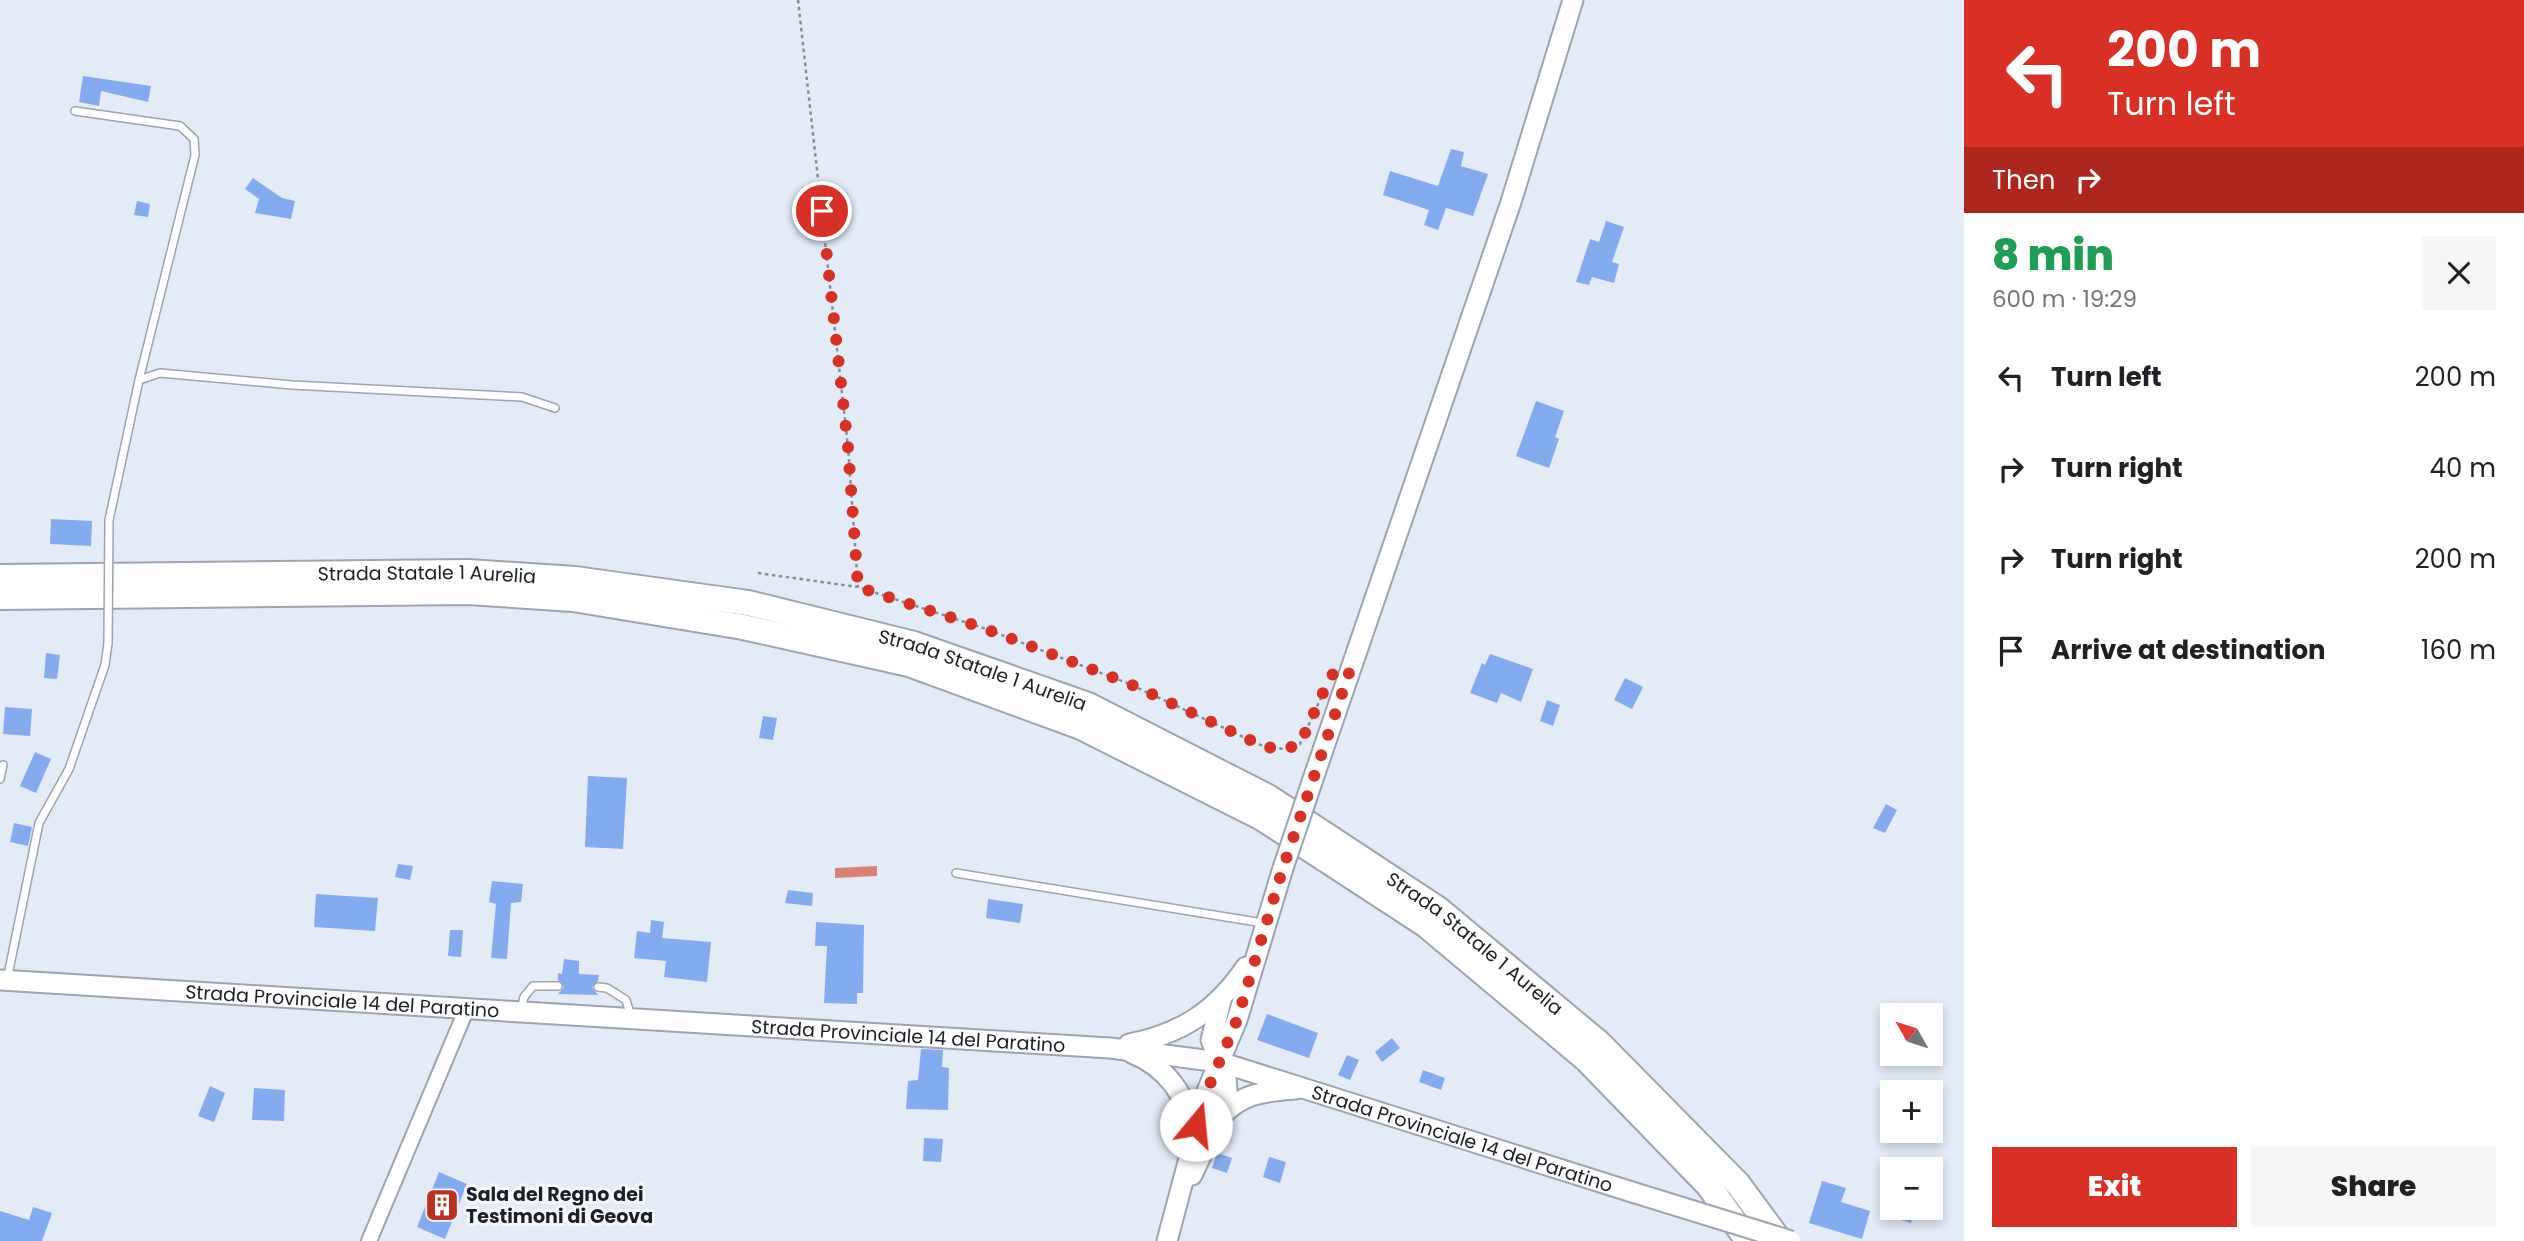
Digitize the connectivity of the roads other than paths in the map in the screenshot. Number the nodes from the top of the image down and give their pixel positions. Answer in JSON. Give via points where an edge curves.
{"nodes":[{"id":1,"x":1573,"y":0,"type":"edge"},
{"id":2,"x":75,"y":111,"type":"dead end"},
{"id":3,"x":139,"y":380,"type":"junction"},
{"id":4,"x":555,"y":408,"type":"dead end"},
{"id":5,"x":0,"y":576,"type":"edge"},
{"id":6,"x":0,"y":597,"type":"edge"},
{"id":7,"x":3,"y":765,"type":"dead end"},
{"id":8,"x":0,"y":779,"type":"edge"},
{"id":9,"x":956,"y":873,"type":"dead end"},
{"id":10,"x":1265,"y":924,"type":"junction"},
{"id":11,"x":1254,"y":955,"type":"junction"},
{"id":12,"x":3,"y":980,"type":"edge"},
{"id":13,"x":558,"y":986,"type":"dead end"},
{"id":14,"x":598,"y":987,"type":"dead end"},
{"id":15,"x":1221,"y":1001,"type":"junction"},
{"id":16,"x":467,"y":1008,"type":"junction"},
{"id":17,"x":521,"y":1011,"type":"junction"},
{"id":18,"x":632,"y":1018,"type":"junction"},
{"id":19,"x":1110,"y":1048,"type":"junction"},
{"id":20,"x":1220,"y":1062,"type":"junction"},
{"id":21,"x":1311,"y":1088,"type":"junction"},
{"id":22,"x":1217,"y":1122,"type":"junction"},
{"id":23,"x":1191,"y":1143,"type":"junction"},
{"id":24,"x":1176,"y":1212,"type":"junction"},
{"id":25,"x":369,"y":1241,"type":"edge"},
{"id":26,"x":1167,"y":1241,"type":"edge"},
{"id":27,"x":1748,"y":1241,"type":"edge"},
{"id":28,"x":1780,"y":1241,"type":"edge"},
{"id":29,"x":1791,"y":1241,"type":"edge"}],
"edges":[{"from":1,"to":10,"type":"main road","bridge":true,"via":[[1511,202]]},
{"from":2,"to":3,"type":"lane","via":[[180,126],[194,139],[195,155]]},
{"from":3,"to":4,"type":"lane","via":[[160,373],[522,397]]},
{"from":3,"to":12,"type":"lane","bridge":true,"via":[[109,520],[105,665],[69,769],[39,823]]},
{"from":5,"to":28,"type":"highway","name":"Strada Statale 1 Aurelia","via":[[468,572],[575,579],[748,603],[850,628],[914,644],[1088,705],[1268,797],[1438,909],[1599,1042],[1738,1184]]},
{"from":6,"to":27,"type":"highway","name":"Strada Statale 1 Aurelia","via":[[468,592],[573,599],[743,627],[909,664],[1069,722],[1262,818],[1426,925],[1586,1059],[1709,1186]]},
{"from":7,"to":8,"type":"lane"},
{"from":9,"to":10,"type":"lane"},
{"from":10,"to":11,"type":"main road"},
{"from":11,"to":15,"type":"main road"},
{"from":11,"to":20,"type":"main road"},
{"from":12,"to":16,"type":"main road","name":"Strada Provinciale 14 del Paratino"},
{"from":13,"to":17,"type":"lane","via":[[533,986]]},
{"from":14,"to":18,"type":"lane","via":[[626,1000]]},
{"from":15,"to":19,"type":"main road","via":[[1169,1034]]},
{"from":15,"to":20,"type":"main road","via":[[1211,1040]]},
{"from":16,"to":17,"type":"main road","name":"Strada Provinciale 14 del Paratino"},
{"from":16,"to":25,"type":"street"},
{"from":17,"to":18,"type":"main road","name":"Strada Provinciale 14 del Paratino"},
{"from":18,"to":19,"type":"main road","name":"Strada Provinciale 14 del Paratino"},
{"from":19,"to":20,"type":"main road","name":"Strada Provinciale 14 del Paratino"},
{"from":19,"to":23,"type":"main road","via":[[1144,1059],[1172,1083],[1185,1105]]},
{"from":20,"to":21,"type":"main road","name":"Strada Provinciale 14 del Paratino"},
{"from":20,"to":22,"type":"main road","via":[[1228,1082]]},
{"from":20,"to":23,"type":"main road"},
{"from":21,"to":22,"type":"main road","via":[[1247,1096]]},
{"from":21,"to":29,"type":"main road","name":"Strada Provinciale 14 del Paratino","bridge":true},
{"from":22,"to":24,"type":"main road"},
{"from":23,"to":24,"type":"main road"},
{"from":24,"to":26,"type":"main road"}]}
